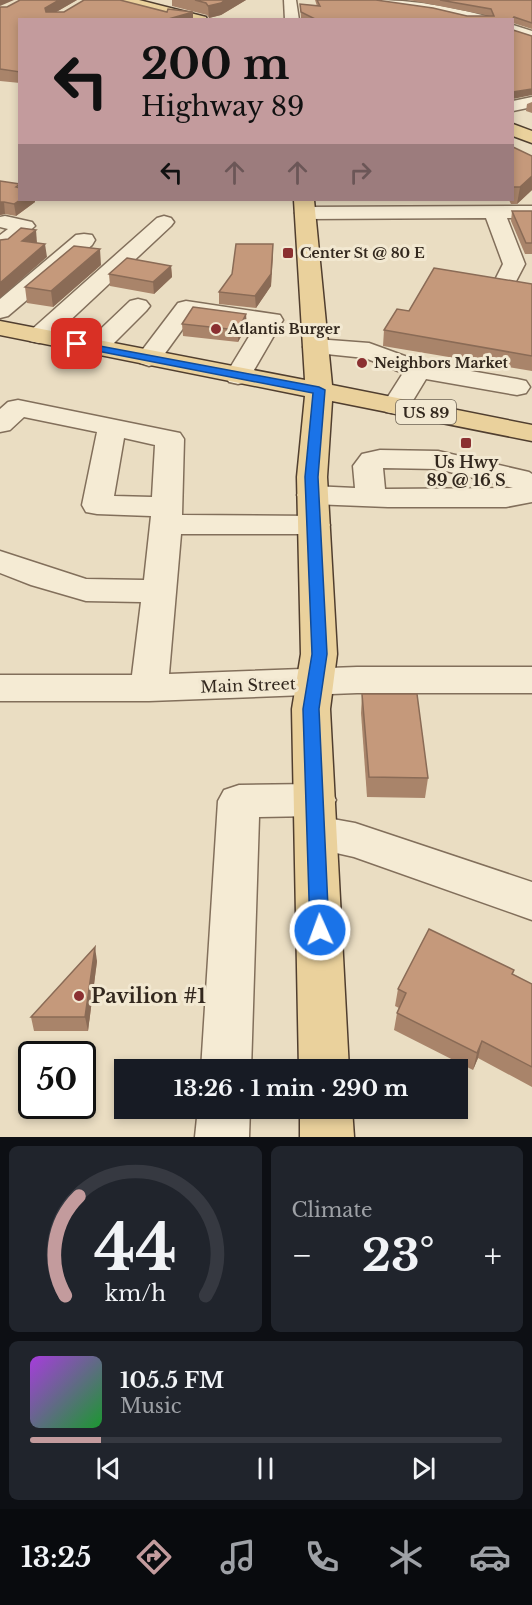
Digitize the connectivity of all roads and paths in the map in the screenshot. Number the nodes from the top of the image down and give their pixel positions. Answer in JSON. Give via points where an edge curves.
{"nodes":[{"id":1,"x":124,"y":0,"type":"edge"},
{"id":2,"x":290,"y":0,"type":"edge"},
{"id":3,"x":378,"y":0,"type":"edge"},
{"id":4,"x":193,"y":18,"type":"edge"},
{"id":5,"x":292,"y":18,"type":"edge"},
{"id":6,"x":477,"y":18,"type":"edge"},
{"id":7,"x":514,"y":29,"type":"edge"},
{"id":8,"x":532,"y":36,"type":"edge"},
{"id":9,"x":532,"y":102,"type":"edge"},
{"id":10,"x":514,"y":106,"type":"edge"},
{"id":11,"x":514,"y":129,"type":"edge"},
{"id":12,"x":532,"y":138,"type":"edge"},
{"id":13,"x":305,"y":206,"type":"edge"},
{"id":14,"x":494,"y":212,"type":"junction"},
{"id":15,"x":532,"y":212,"type":"edge"},
{"id":16,"x":5,"y":222,"type":"dead end"},
{"id":17,"x":164,"y":222,"type":"dead end"},
{"id":18,"x":84,"y":240,"type":"dead end"},
{"id":19,"x":0,"y":245,"type":"edge"},
{"id":20,"x":504,"y":282,"type":"edge"},
{"id":21,"x":138,"y":306,"type":"dead end"},
{"id":22,"x":0,"y":312,"type":"edge"},
{"id":23,"x":0,"y":328,"type":"edge"},
{"id":24,"x":39,"y":336,"type":"junction"},
{"id":25,"x":96,"y":347,"type":"junction"},
{"id":26,"x":316,"y":347,"type":"junction"},
{"id":27,"x":149,"y":358,"type":"junction"},
{"id":28,"x":418,"y":370,"type":"junction"},
{"id":29,"x":238,"y":376,"type":"junction"},
{"id":30,"x":517,"y":387,"type":"dead end"},
{"id":31,"x":319,"y":390,"type":"junction"},
{"id":32,"x":396,"y":406,"type":"junction"},
{"id":33,"x":6,"y":412,"type":"edge"},
{"id":34,"x":112,"y":427,"type":"junction"},
{"id":35,"x":532,"y":433,"type":"edge"},
{"id":36,"x":370,"y":496,"type":"dead end"},
{"id":37,"x":313,"y":510,"type":"junction"},
{"id":38,"x":167,"y":516,"type":"junction"},
{"id":39,"x":0,"y":561,"type":"edge"},
{"id":40,"x":158,"y":591,"type":"junction"},
{"id":41,"x":532,"y":680,"type":"edge"},
{"id":42,"x":315,"y":682,"type":"junction"},
{"id":43,"x":0,"y":688,"type":"edge"},
{"id":44,"x":149,"y":688,"type":"junction"},
{"id":45,"x":316,"y":816,"type":"junction"},
{"id":46,"x":532,"y":901,"type":"edge"},
{"id":47,"x":226,"y":1059,"type":"edge"},
{"id":48,"x":324,"y":1059,"type":"edge"},
{"id":49,"x":223,"y":1119,"type":"edge"},
{"id":50,"x":326,"y":1119,"type":"edge"},
{"id":51,"x":222,"y":1137,"type":"edge"},
{"id":52,"x":327,"y":1137,"type":"edge"}],
"edges":[{"from":1,"to":4,"type":"main road"},
{"from":2,"to":5,"type":"street"},
{"from":3,"to":6,"type":"street"},
{"from":7,"to":8,"type":"street"},
{"from":9,"to":10,"type":"street"},
{"from":11,"to":12,"type":"main road"},
{"from":13,"to":14,"type":"street"},
{"from":13,"to":26,"type":"main road"},
{"from":14,"to":15,"type":"street"},
{"from":14,"to":20,"type":"street","via":[[514,264]]},
{"from":16,"to":19,"type":"street","via":[[25,226]]},
{"from":17,"to":24,"type":"street"},
{"from":18,"to":22,"type":"street"},
{"from":21,"to":25,"type":"street"},
{"from":23,"to":24,"type":"main road","number":"US 89"},
{"from":24,"to":25,"type":"main road","number":"US 89"},
{"from":25,"to":27,"type":"main road","number":"US 89"},
{"from":26,"to":28,"type":"street","via":[[369,351]]},
{"from":26,"to":31,"type":"main road"},
{"from":27,"to":29,"type":"main road","number":"US 89"},
{"from":27,"to":29,"type":"street","via":[[186,308],[271,320]]},
{"from":28,"to":30,"type":"street"},
{"from":28,"to":32,"type":"street"},
{"from":29,"to":31,"type":"main road","number":"US 89"},
{"from":31,"to":32,"type":"main road","number":"US 89"},
{"from":31,"to":37,"type":"main road","via":[[312,462]]},
{"from":32,"to":35,"type":"main road","number":"US 89"},
{"from":33,"to":34,"type":"street"},
{"from":34,"to":38,"type":"street","via":[[170,439]]},
{"from":34,"to":38,"type":"street","via":[[97,505]]},
{"from":36,"to":37,"type":"street"},
{"from":37,"to":38,"type":"street"},
{"from":37,"to":42,"type":"main road","via":[[319,654]]},
{"from":38,"to":40,"type":"street"},
{"from":39,"to":40,"type":"street","via":[[86,590]]},
{"from":40,"to":44,"type":"street"},
{"from":41,"to":42,"type":"street","name":"Main Street"},
{"from":42,"to":44,"type":"street","name":"Main Street"},
{"from":42,"to":45,"type":"main road","via":[[311,709]]},
{"from":43,"to":44,"type":"street","name":"Main Street"},
{"from":45,"to":46,"type":"street","via":[[355,840]]},
{"from":45,"to":47,"type":"street","via":[[239,801]]},
{"from":45,"to":48,"type":"main road"},
{"from":49,"to":51,"type":"street"},
{"from":50,"to":52,"type":"main road"}]}
